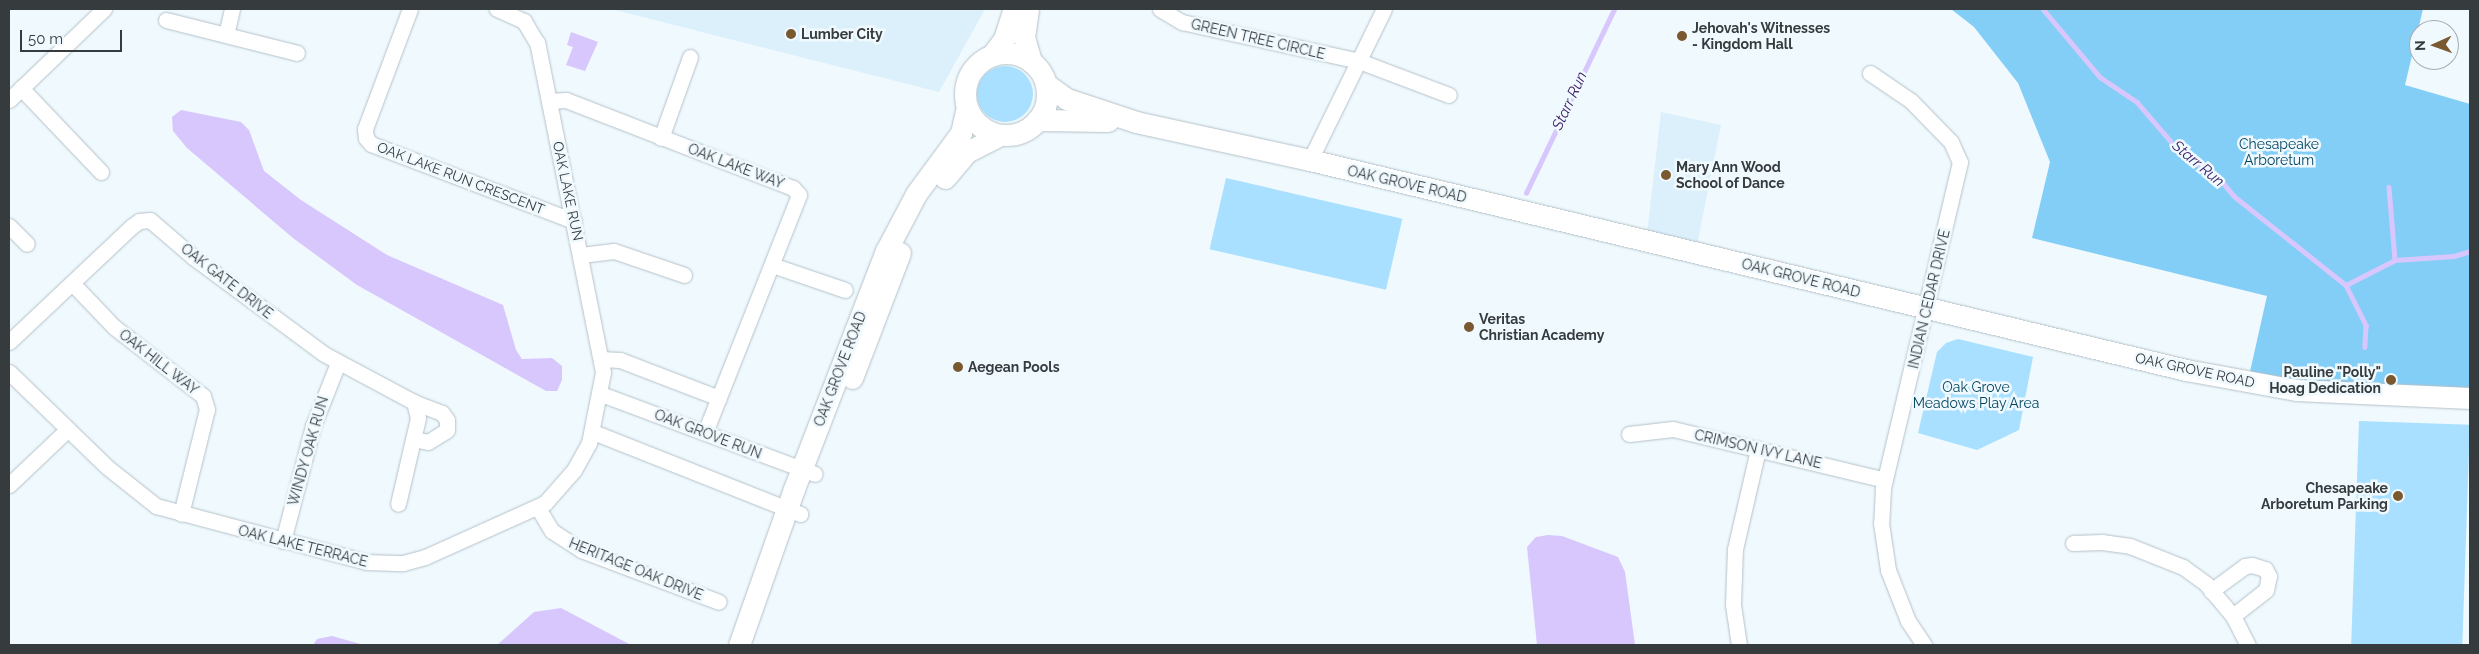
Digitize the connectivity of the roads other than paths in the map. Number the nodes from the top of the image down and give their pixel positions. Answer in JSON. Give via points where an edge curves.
{"nodes":[{"id":1,"x":104,"y":9,"type":"edge"},
{"id":2,"x":232,"y":9,"type":"edge"},
{"id":3,"x":410,"y":9,"type":"edge"},
{"id":4,"x":497,"y":9,"type":"edge"},
{"id":5,"x":1014,"y":9,"type":"edge"},
{"id":6,"x":1028,"y":9,"type":"edge"},
{"id":7,"x":1160,"y":9,"type":"edge"},
{"id":8,"x":1384,"y":9,"type":"edge"},
{"id":9,"x":166,"y":20,"type":"dead end"},
{"id":10,"x":226,"y":36,"type":"junction"},
{"id":11,"x":297,"y":54,"type":"dead end"},
{"id":12,"x":992,"y":55,"type":"junction"},
{"id":13,"x":690,"y":57,"type":"dead end"},
{"id":14,"x":1359,"y":61,"type":"junction"},
{"id":15,"x":1031,"y":62,"type":"junction"},
{"id":16,"x":1870,"y":73,"type":"dead end"},
{"id":17,"x":1046,"y":84,"type":"junction"},
{"id":18,"x":21,"y":88,"type":"junction"},
{"id":19,"x":1449,"y":95,"type":"dead end"},
{"id":20,"x":9,"y":100,"type":"edge"},
{"id":21,"x":549,"y":101,"type":"junction"},
{"id":22,"x":966,"y":107,"type":"junction"},
{"id":23,"x":1037,"y":120,"type":"junction"},
{"id":24,"x":1136,"y":122,"type":"junction"},
{"id":25,"x":1000,"y":135,"type":"junction"},
{"id":26,"x":661,"y":138,"type":"junction"},
{"id":27,"x":1310,"y":160,"type":"junction"},
{"id":28,"x":101,"y":172,"type":"dead end"},
{"id":29,"x":574,"y":221,"type":"junction"},
{"id":30,"x":9,"y":226,"type":"edge"},
{"id":31,"x":27,"y":244,"type":"dead end"},
{"id":32,"x":581,"y":255,"type":"junction"},
{"id":33,"x":772,"y":265,"type":"junction"},
{"id":34,"x":684,"y":275,"type":"dead end"},
{"id":35,"x":72,"y":283,"type":"junction"},
{"id":36,"x":845,"y":290,"type":"dead end"},
{"id":37,"x":1928,"y":309,"type":"junction"},
{"id":38,"x":9,"y":342,"type":"edge"},
{"id":39,"x":601,"y":359,"type":"junction"},
{"id":40,"x":338,"y":363,"type":"junction"},
{"id":41,"x":9,"y":372,"type":"edge"},
{"id":42,"x":601,"y":394,"type":"junction"},
{"id":43,"x":719,"y":398,"type":"junction"},
{"id":44,"x":2470,"y":398,"type":"edge"},
{"id":45,"x":414,"y":402,"type":"junction"},
{"id":46,"x":68,"y":429,"type":"junction"},
{"id":47,"x":594,"y":432,"type":"junction"},
{"id":48,"x":706,"y":432,"type":"junction"},
{"id":49,"x":1629,"y":434,"type":"dead end"},
{"id":50,"x":413,"y":439,"type":"junction"},
{"id":51,"x":1758,"y":449,"type":"junction"},
{"id":52,"x":808,"y":472,"type":"junction"},
{"id":53,"x":1885,"y":480,"type":"junction"},
{"id":54,"x":9,"y":485,"type":"edge"},
{"id":55,"x":398,"y":504,"type":"dead end"},
{"id":56,"x":538,"y":508,"type":"junction"},
{"id":57,"x":794,"y":511,"type":"junction"},
{"id":58,"x":181,"y":514,"type":"junction"},
{"id":59,"x":283,"y":541,"type":"junction"},
{"id":60,"x":2073,"y":543,"type":"dead end"},
{"id":61,"x":2211,"y":591,"type":"junction"},
{"id":62,"x":719,"y":602,"type":"dead end"},
{"id":63,"x":2233,"y":616,"type":"junction"},
{"id":64,"x":739,"y":645,"type":"edge"},
{"id":65,"x":751,"y":645,"type":"edge"},
{"id":66,"x":1739,"y":645,"type":"edge"},
{"id":67,"x":1924,"y":645,"type":"edge"},
{"id":68,"x":2248,"y":645,"type":"edge"}],
"edges":[{"from":1,"to":18,"type":"street"},
{"from":2,"to":10,"type":"street"},
{"from":3,"to":29,"type":"street","name":"OAK LAKE RUN CRESCENT","via":[[366,129],[366,138],[371,144]]},
{"from":4,"to":21,"type":"street","name":"OAK LAKE RUN","via":[[518,17],[534,36]]},
{"from":5,"to":12,"type":"street","via":[[1004,39]]},
{"from":6,"to":15,"type":"street","via":[[1024,37]]},
{"from":7,"to":14,"type":"street","name":"GREEN TREE CIRCLE","via":[[1182,22]]},
{"from":8,"to":14,"type":"street"},
{"from":9,"to":10,"type":"street"},
{"from":10,"to":11,"type":"street"},
{"from":12,"to":15,"type":"street","via":[[1013,53]]},
{"from":12,"to":22,"type":"street","via":[[970,72],[964,93]]},
{"from":13,"to":26,"type":"street"},
{"from":14,"to":19,"type":"street","name":"GREEN TREE CIRCLE"},
{"from":14,"to":27,"type":"street"},
{"from":15,"to":17,"type":"street"},
{"from":16,"to":37,"type":"street","name":"INDIAN CEDAR DRIVE","via":[[1911,101],[1951,142],[1959,156],[1959,170]]},
{"from":17,"to":23,"type":"street","via":[[1046,104]]},
{"from":17,"to":24,"type":"street","name":"OAK GROVE ROAD","via":[[1067,99]]},
{"from":18,"to":20,"type":"street"},
{"from":18,"to":28,"type":"street"},
{"from":21,"to":26,"type":"street","name":"OAK LAKE WAY","via":[[566,100]]},
{"from":21,"to":29,"type":"street","name":"OAK LAKE RUN"},
{"from":22,"to":25,"type":"street","via":[[978,125]]},
{"from":22,"to":52,"type":"street","name":"OAK GROVE ROAD","via":[[961,133],[916,194],[889,243]]},
{"from":23,"to":24,"type":"street","name":"OAK GROVE ROAD"},
{"from":23,"to":25,"type":"street","via":[[1018,134]]},
{"from":24,"to":27,"type":"street","name":"OAK GROVE ROAD"},
{"from":25,"to":52,"type":"street","name":"OAK GROVE ROAD","via":[[967,152],[919,216]]},
{"from":26,"to":33,"type":"street","name":"OAK LAKE WAY","via":[[796,191],[798,201]]},
{"from":27,"to":37,"type":"street","name":"OAK GROVE ROAD"},
{"from":29,"to":32,"type":"street","name":"OAK LAKE RUN"},
{"from":30,"to":31,"type":"street"},
{"from":32,"to":34,"type":"street","via":[[614,251]]},
{"from":32,"to":39,"type":"street","name":"OAK LAKE RUN"},
{"from":33,"to":36,"type":"street"},
{"from":33,"to":43,"type":"street","name":"OAK LAKE WAY"},
{"from":35,"to":38,"type":"street","name":"OAK GATE DRIVE"},
{"from":35,"to":40,"type":"street","name":"OAK GATE DRIVE","via":[[131,227],[139,221],[150,220],[193,257]]},
{"from":35,"to":58,"type":"street","name":"OAK HILL WAY","via":[[114,327],[203,396],[207,409]]},
{"from":37,"to":44,"type":"street","name":"OAK GROVE ROAD","via":[[2234,380],[2350,395]]},
{"from":37,"to":53,"type":"street","name":"INDIAN CEDAR DRIVE"},
{"from":39,"to":42,"type":"street","name":"OAK LAKE RUN"},
{"from":39,"to":43,"type":"street","via":[[620,360]]},
{"from":40,"to":45,"type":"street"},
{"from":40,"to":59,"type":"street","name":"WINDY OAK RUN","via":[[312,426]]},
{"from":41,"to":46,"type":"street","name":"OAK LAKE TERRACE"},
{"from":42,"to":47,"type":"street","name":"OAK LAKE TERRACE"},
{"from":42,"to":48,"type":"street","name":"OAK GROVE RUN"},
{"from":43,"to":48,"type":"street","name":"OAK LAKE WAY"},
{"from":45,"to":50,"type":"street","via":[[418,413]]},
{"from":45,"to":50,"type":"street","via":[[442,413],[447,420],[447,430],[428,442]]},
{"from":46,"to":54,"type":"street"},
{"from":46,"to":58,"type":"street","name":"OAK LAKE TERRACE","via":[[143,498]]},
{"from":47,"to":56,"type":"street","name":"OAK LAKE TERRACE","via":[[574,470]]},
{"from":47,"to":57,"type":"street"},
{"from":48,"to":52,"type":"street","name":"OAK GROVE RUN"},
{"from":49,"to":51,"type":"street","name":"CRIMSON IVY LANE","via":[[1673,430]]},
{"from":50,"to":55,"type":"street"},
{"from":51,"to":53,"type":"street","name":"CRIMSON IVY LANE"},
{"from":51,"to":66,"type":"street","via":[[1735,550],[1734,605]]},
{"from":52,"to":57,"type":"street","name":"OAK GROVE ROAD"},
{"from":53,"to":67,"type":"street","name":"INDIAN CEDAR DRIVE","via":[[1881,523],[1888,570],[1908,621]]},
{"from":56,"to":59,"type":"street","name":"OAK LAKE TERRACE","via":[[425,558],[403,563],[366,562]]},
{"from":56,"to":62,"type":"street","name":"HERITAGE OAK DRIVE","via":[[552,530],[581,550]]},
{"from":57,"to":64,"type":"street","name":"OAK GROVE ROAD"},
{"from":57,"to":65,"type":"street","name":"OAK GROVE ROAD"},
{"from":58,"to":59,"type":"street","name":"OAK LAKE TERRACE"},
{"from":60,"to":61,"type":"street","via":[[2102,542],[2157,554],[2183,567]]},
{"from":61,"to":63,"type":"street"},
{"from":61,"to":63,"type":"street","via":[[2245,566],[2265,569],[2268,576],[2266,590]]},
{"from":63,"to":68,"type":"street"}]}
